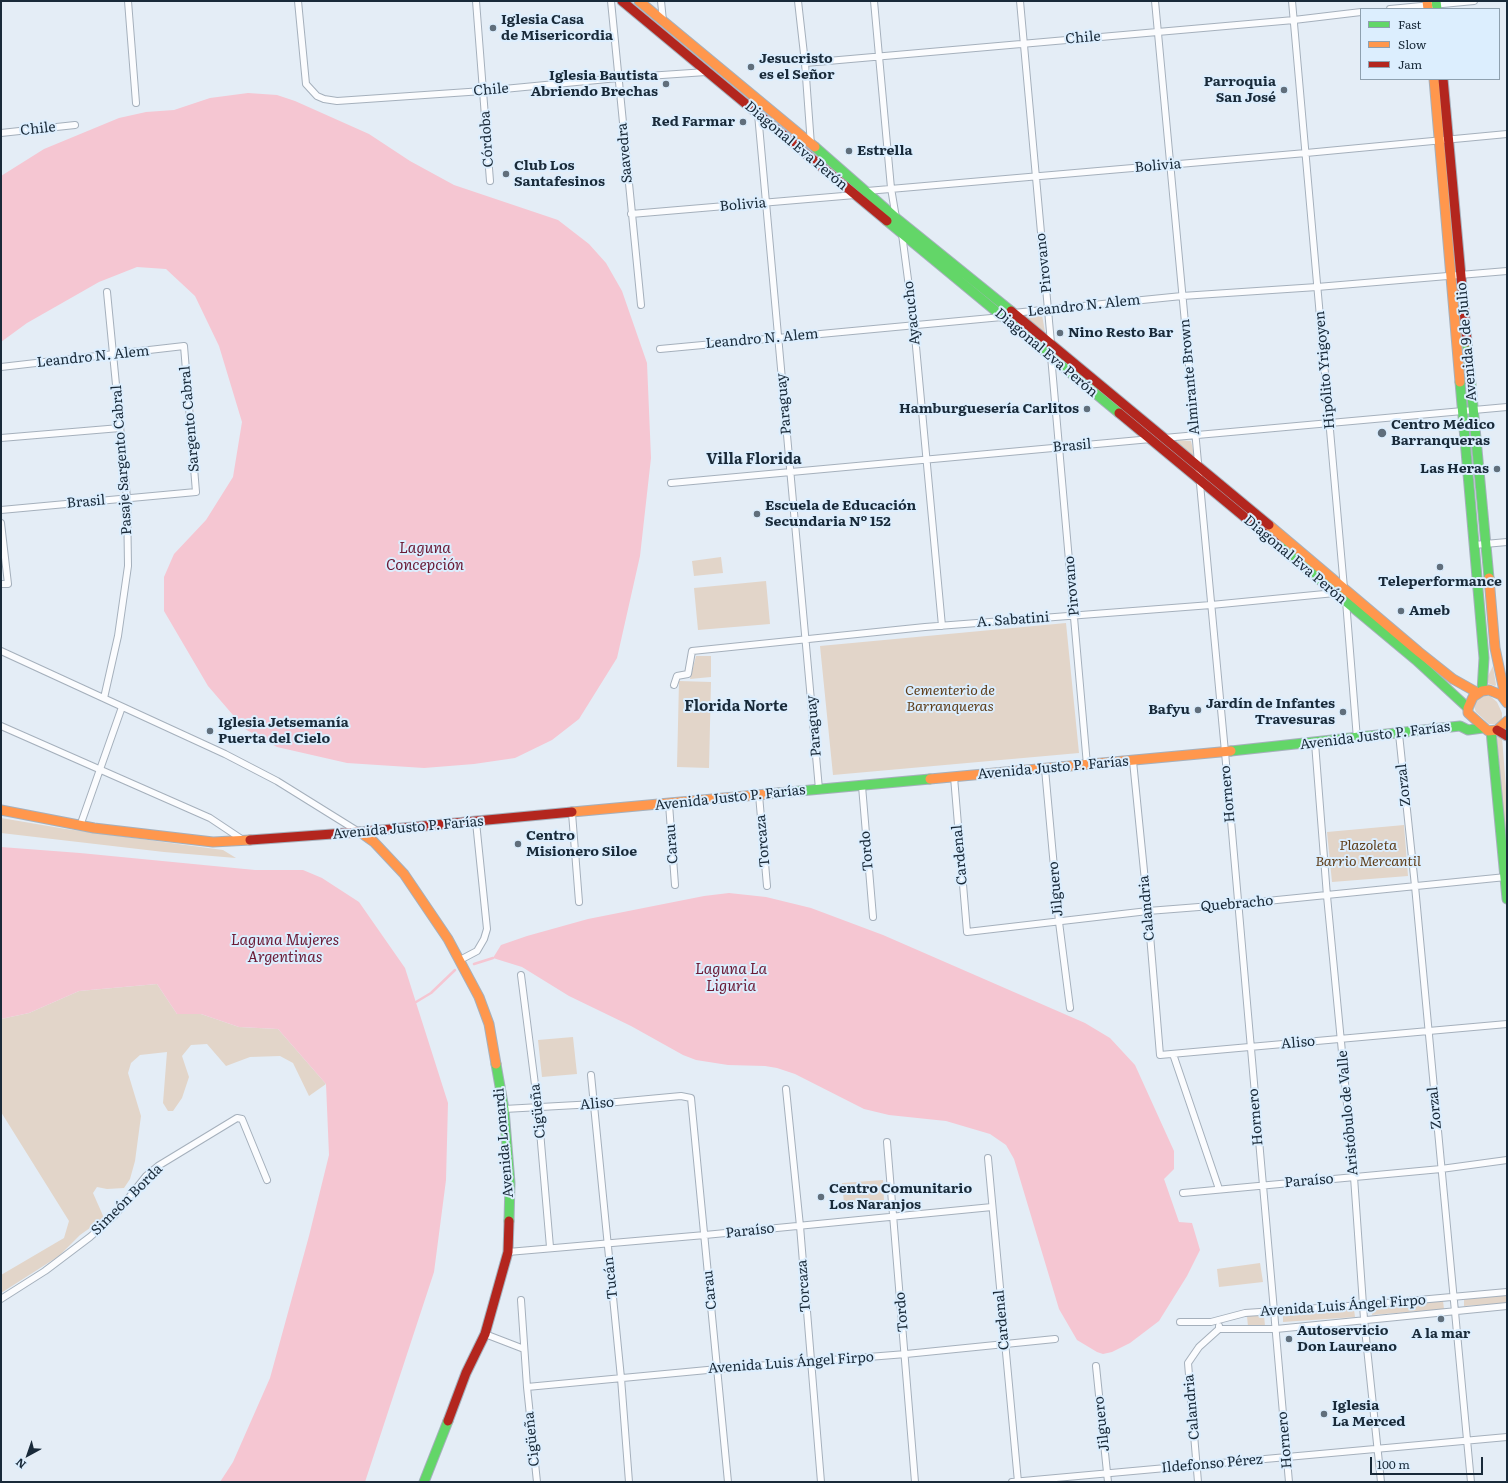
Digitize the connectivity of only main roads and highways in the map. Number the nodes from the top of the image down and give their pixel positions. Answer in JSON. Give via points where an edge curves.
{"nodes":[{"id":1,"x":622,"y":1,"type":"edge"},
{"id":2,"x":639,"y":1,"type":"edge"},
{"id":3,"x":1434,"y":80,"type":"edge"},
{"id":4,"x":1443,"y":80,"type":"edge"},
{"id":5,"x":1444,"y":139,"type":"junction"},
{"id":6,"x":1468,"y":411,"type":"junction"},
{"id":7,"x":1480,"y":692,"type":"junction"},
{"id":8,"x":1506,"y":702,"type":"edge"},
{"id":9,"x":1468,"y":711,"type":"junction"},
{"id":10,"x":1507,"y":722,"type":"edge"},
{"id":11,"x":1460,"y":726,"type":"junction"},
{"id":12,"x":1490,"y":730,"type":"junction"},
{"id":13,"x":1507,"y":730,"type":"edge"},
{"id":14,"x":1507,"y":736,"type":"edge"},
{"id":15,"x":1,"y":810,"type":"edge"},
{"id":16,"x":360,"y":832,"type":"junction"},
{"id":17,"x":1506,"y":877,"type":"edge"},
{"id":18,"x":1507,"y":899,"type":"edge"},
{"id":19,"x":424,"y":1482,"type":"edge"}],
"edges":[{"from":1,"to":9,"type":"main road","name":"Diagonal Eva Perón","via":[[1416,660]]},
{"from":2,"to":7,"type":"main road","name":"Diagonal Eva Perón","via":[[1419,652],[1453,679]]},
{"from":3,"to":5,"type":"main road","name":"Avenida 9 de Julio"},
{"from":4,"to":5,"type":"main road","name":"Avenida 9 de Julio"},
{"from":5,"to":6,"type":"main road","name":"Avenida 9 de Julio"},
{"from":6,"to":7,"type":"main road","name":"Avenida 9 de Julio","via":[[1474,545],[1484,658]]},
{"from":6,"to":8,"type":"main road","name":"Avenida 9 de Julio","via":[[1486,544],[1495,648]]},
{"from":7,"to":8,"type":"main road","name":"Diagonal Eva Perón","via":[[1495,692]]},
{"from":7,"to":9,"type":"main road","name":"Avenida Justo P. Farías","via":[[1471,700]]},
{"from":9,"to":11,"type":"main road","name":"Avenida Justo P. Farías"},
{"from":9,"to":12,"type":"main road","name":"Diagonal Eva Perón"},
{"from":10,"to":12,"type":"main road"},
{"from":10,"to":13,"type":"main road"},
{"from":11,"to":12,"type":"main road","name":"Avenida Justo P. Farías","via":[[1468,730]]},
{"from":11,"to":16,"type":"main road","name":"Avenida Justo P. Farías","via":[[1133,761]]},
{"from":12,"to":14,"type":"main road","name":"Diagonal Eva Perón"},
{"from":12,"to":17,"type":"main road"},
{"from":15,"to":16,"type":"main road","name":"Avenida Justo P. Farías","via":[[80,826],[214,842]]},
{"from":16,"to":19,"type":"main road","name":"Avenida Lonardi","via":[[374,842],[404,874],[429,909],[479,996],[489,1024],[504,1109],[510,1183],[508,1252],[485,1334],[466,1373]]},
{"from":17,"to":18,"type":"main road"}]}
